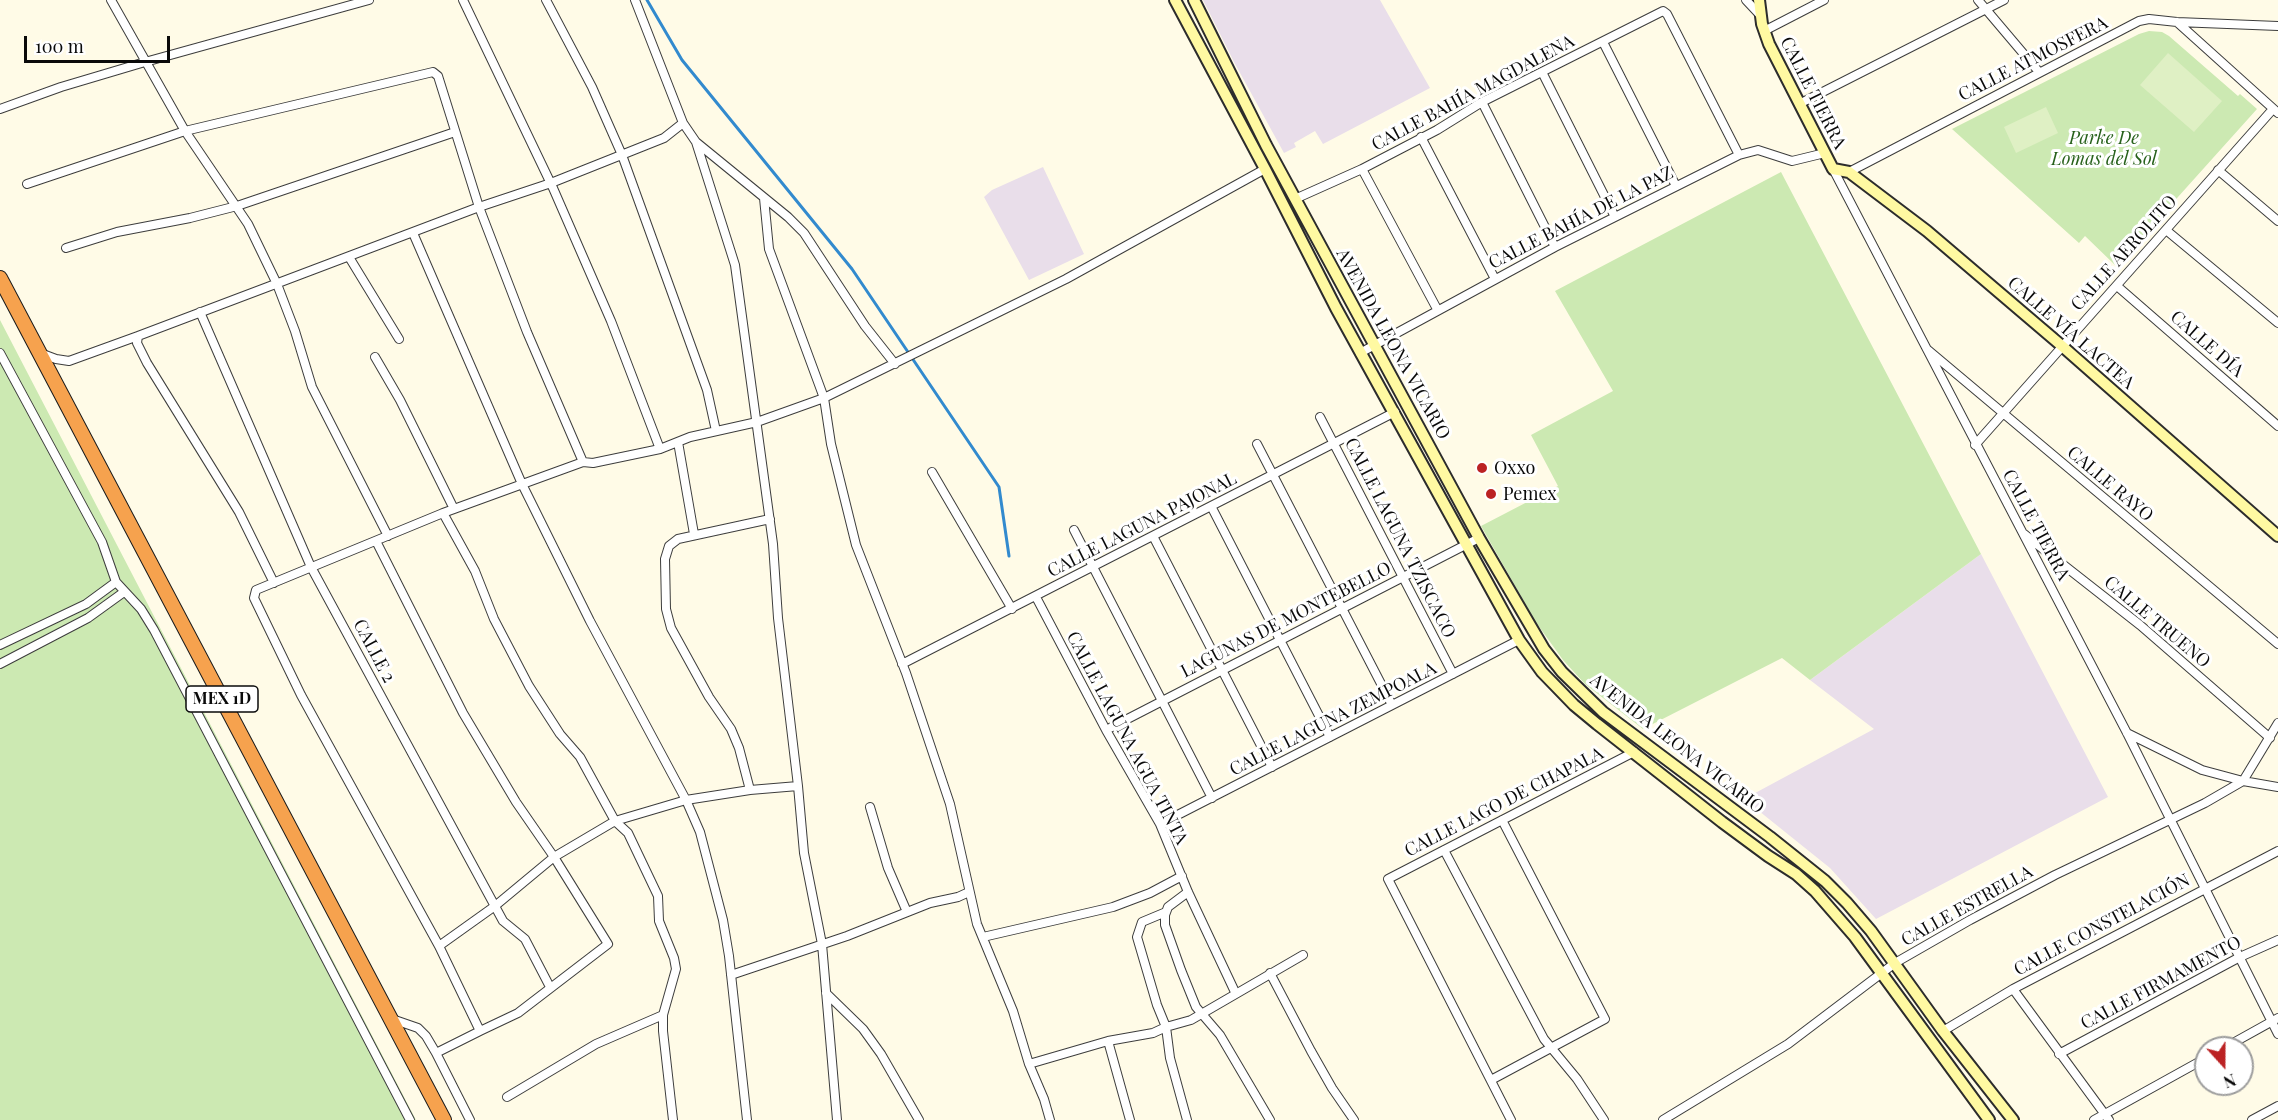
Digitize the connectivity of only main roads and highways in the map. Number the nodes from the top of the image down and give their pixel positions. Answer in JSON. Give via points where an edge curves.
{"nodes":[{"id":1,"x":0,"y":278,"type":"edge"},
{"id":2,"x":444,"y":1120,"type":"edge"}],
"edges":[{"from":1,"to":2,"type":"highway","number":"MEX 1D"}]}
